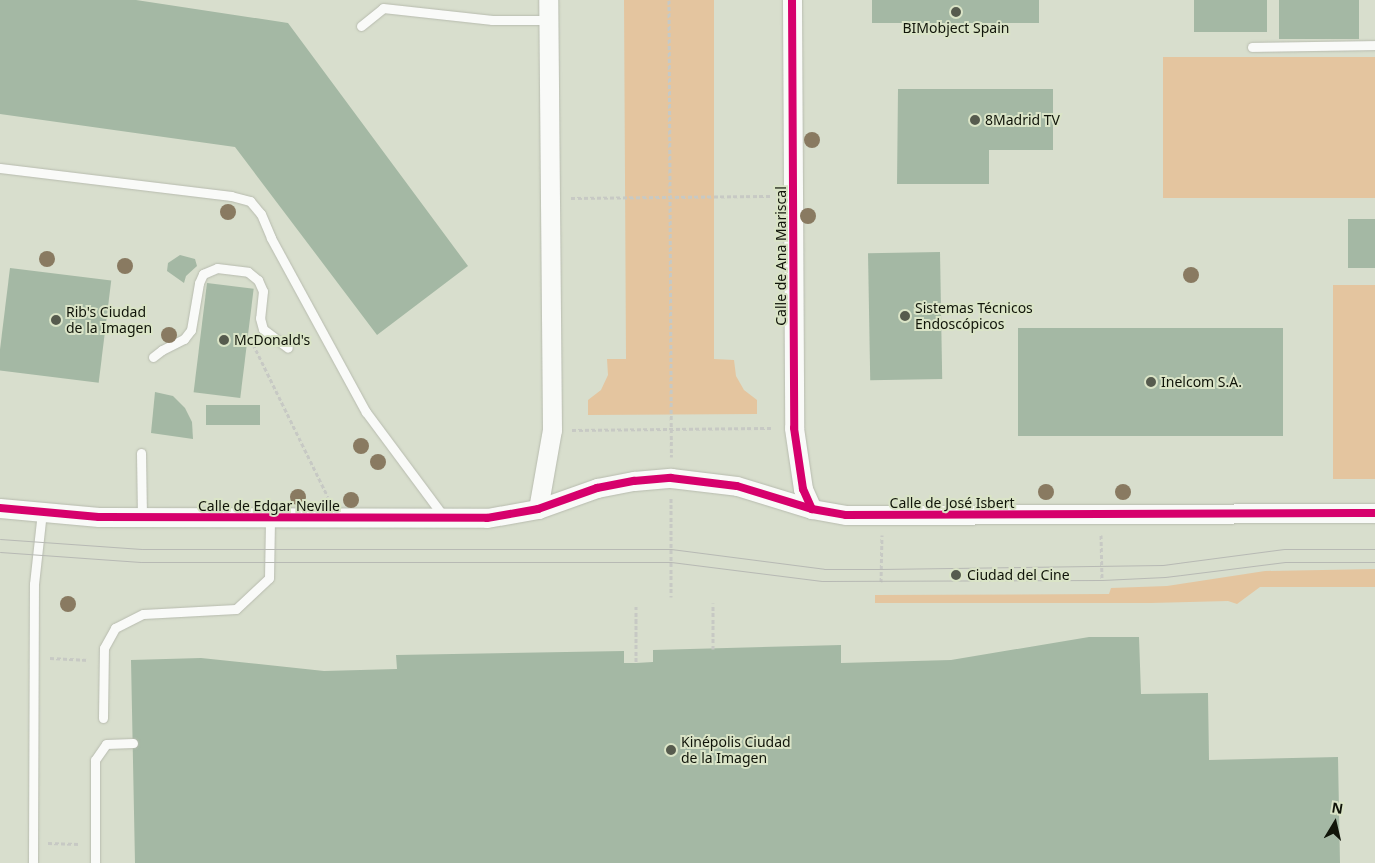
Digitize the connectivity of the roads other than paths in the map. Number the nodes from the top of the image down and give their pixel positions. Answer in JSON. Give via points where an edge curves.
{"nodes":[{"id":1,"x":548,"y":0,"type":"edge"},
{"id":2,"x":792,"y":0,"type":"edge"},
{"id":3,"x":548,"y":20,"type":"junction"},
{"id":4,"x":361,"y":26,"type":"dead end"},
{"id":5,"x":1375,"y":45,"type":"edge"},
{"id":6,"x":1252,"y":47,"type":"dead end"},
{"id":7,"x":0,"y":168,"type":"edge"},
{"id":8,"x":288,"y":348,"type":"dead end"},
{"id":9,"x":153,"y":358,"type":"dead end"},
{"id":10,"x":141,"y":453,"type":"dead end"},
{"id":11,"x":0,"y":508,"type":"edge"},
{"id":12,"x":812,"y":508,"type":"junction"},
{"id":13,"x":538,"y":509,"type":"junction"},
{"id":14,"x":42,"y":512,"type":"junction"},
{"id":15,"x":1375,"y":513,"type":"edge"},
{"id":16,"x":142,"y":518,"type":"junction"},
{"id":17,"x":270,"y":518,"type":"junction"},
{"id":18,"x":444,"y":518,"type":"junction"},
{"id":19,"x":103,"y":718,"type":"dead end"},
{"id":20,"x":132,"y":743,"type":"dead end"},
{"id":21,"x":33,"y":863,"type":"edge"},
{"id":22,"x":94,"y":863,"type":"edge"}],
"edges":[{"from":1,"to":3,"type":"street"},
{"from":2,"to":12,"type":"street","name":"Calle de Ana Mariscal","via":[[794,428],[803,489]]},
{"from":3,"to":4,"type":"lane","via":[[492,20],[383,8]]},
{"from":3,"to":13,"type":"street","via":[[552,430]]},
{"from":5,"to":6,"type":"lane"},
{"from":7,"to":18,"type":"lane","via":[[250,201],[261,214],[366,412]]},
{"from":8,"to":9,"type":"lane","via":[[263,329],[260,318],[263,291],[258,280],[248,272],[217,268],[203,274],[199,283],[192,330],[184,340]]},
{"from":10,"to":16,"type":"lane"},
{"from":11,"to":14,"type":"street","name":"Calle de Edgar Neville"},
{"from":12,"to":13,"type":"street","name":"Calle de José Isbert","via":[[737,486],[671,478],[597,488]]},
{"from":12,"to":15,"type":"street","name":"Calle de José Isbert","via":[[846,516]]},
{"from":13,"to":18,"type":"street","name":"Calle de Edgar Neville","via":[[486,518]]},
{"from":14,"to":16,"type":"street","name":"Calle de Edgar Neville"},
{"from":14,"to":21,"type":"lane","via":[[34,584]]},
{"from":16,"to":17,"type":"street","name":"Calle de Edgar Neville"},
{"from":17,"to":18,"type":"street","name":"Calle de Edgar Neville"},
{"from":17,"to":19,"type":"lane","via":[[269,578],[236,609],[143,614],[115,628],[104,648]]},
{"from":20,"to":22,"type":"lane","via":[[106,744],[95,760]]}]}
